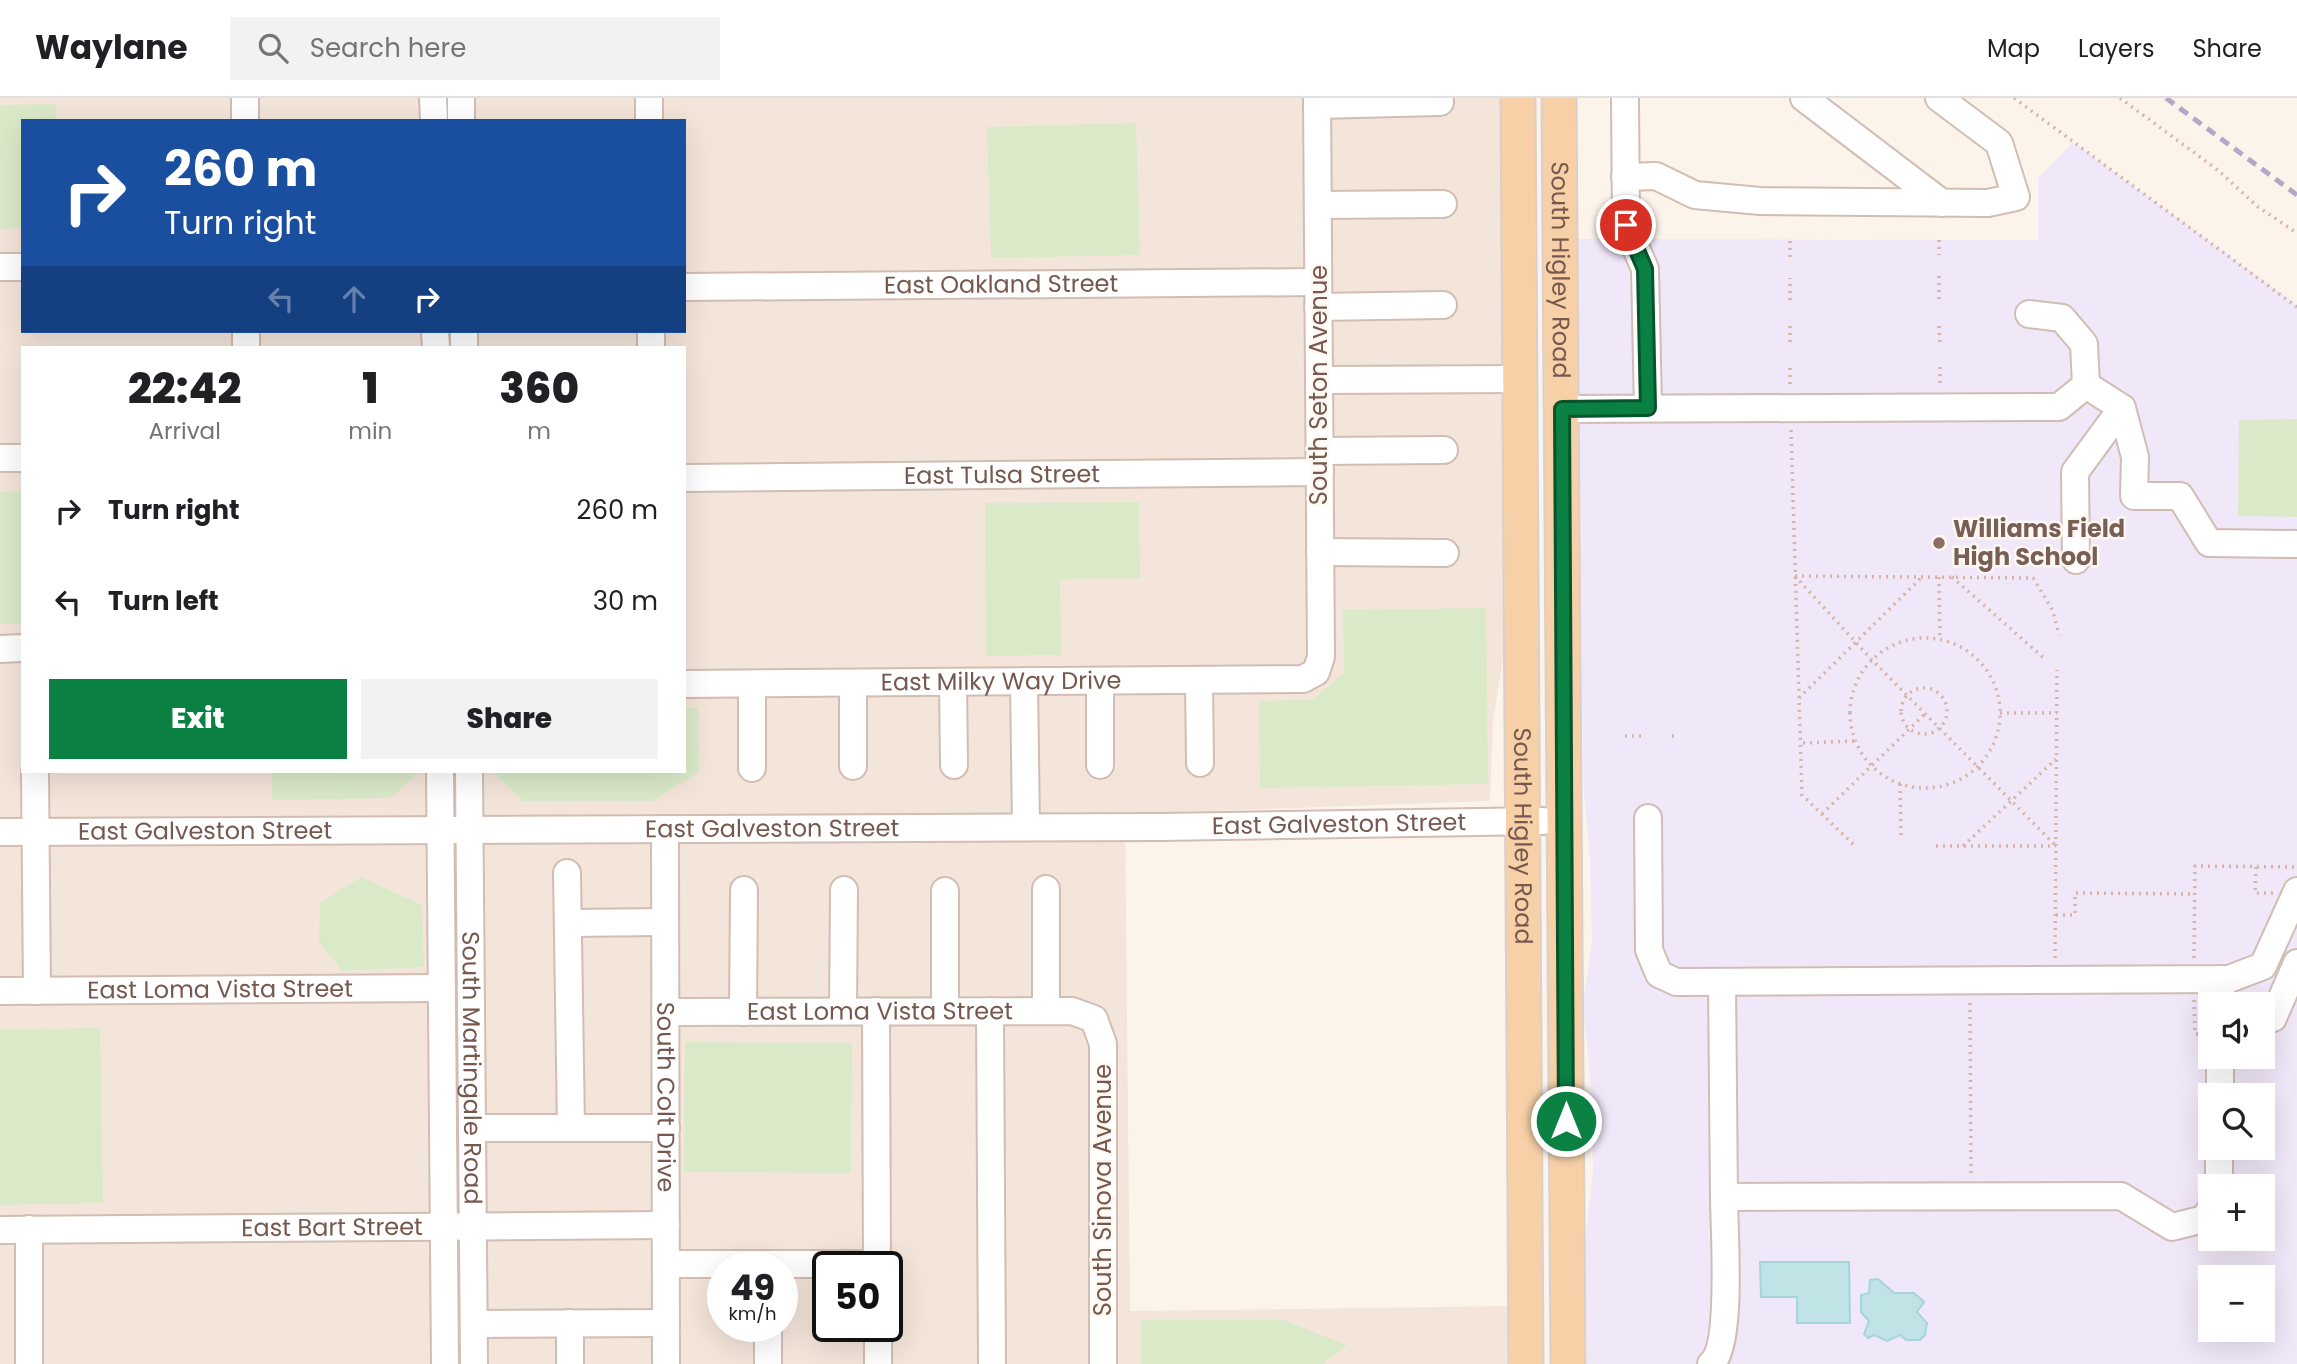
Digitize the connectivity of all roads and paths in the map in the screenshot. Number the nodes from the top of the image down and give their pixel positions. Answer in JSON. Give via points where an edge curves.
{"nodes":[{"id":1,"x":245,"y":98,"type":"edge"},
{"id":2,"x":433,"y":98,"type":"edge"},
{"id":3,"x":461,"y":98,"type":"edge"},
{"id":4,"x":649,"y":98,"type":"edge"},
{"id":5,"x":1518,"y":98,"type":"edge"},
{"id":6,"x":1559,"y":98,"type":"edge"},
{"id":7,"x":1625,"y":98,"type":"edge"},
{"id":8,"x":1804,"y":98,"type":"edge"},
{"id":9,"x":1939,"y":98,"type":"edge"},
{"id":10,"x":2014,"y":98,"type":"edge"},
{"id":11,"x":2120,"y":98,"type":"edge"},
{"id":12,"x":1317,"y":101,"type":"edge"},
{"id":13,"x":1440,"y":102,"type":"dead end"},
{"id":14,"x":245,"y":119,"type":"edge"},
{"id":15,"x":434,"y":119,"type":"edge"},
{"id":16,"x":461,"y":119,"type":"edge"},
{"id":17,"x":649,"y":119,"type":"edge"},
{"id":18,"x":1625,"y":177,"type":"junction"},
{"id":19,"x":1942,"y":203,"type":"junction"},
{"id":20,"x":1443,"y":204,"type":"dead end"},
{"id":21,"x":1318,"y":205,"type":"junction"},
{"id":22,"x":2297,"y":233,"type":"edge"},
{"id":23,"x":1939,"y":240,"type":"dead end"},
{"id":24,"x":1790,"y":241,"type":"dead end"},
{"id":25,"x":1939,"y":255,"type":"dead end"},
{"id":26,"x":1790,"y":257,"type":"dead end"},
{"id":27,"x":0,"y":267,"type":"edge"},
{"id":28,"x":21,"y":267,"type":"edge"},
{"id":29,"x":1939,"y":276,"type":"dead end"},
{"id":30,"x":1790,"y":278,"type":"dead end"},
{"id":31,"x":686,"y":287,"type":"edge"},
{"id":32,"x":1318,"y":294,"type":"junction"},
{"id":33,"x":1939,"y":299,"type":"dead end"},
{"id":34,"x":1790,"y":300,"type":"dead end"},
{"id":35,"x":1443,"y":305,"type":"dead end"},
{"id":36,"x":2297,"y":307,"type":"edge"},
{"id":37,"x":2029,"y":314,"type":"dead end"},
{"id":38,"x":1790,"y":326,"type":"dead end"},
{"id":39,"x":1939,"y":326,"type":"dead end"},
{"id":40,"x":1790,"y":347,"type":"dead end"},
{"id":41,"x":1940,"y":347,"type":"dead end"},
{"id":42,"x":1790,"y":368,"type":"dead end"},
{"id":43,"x":1940,"y":368,"type":"dead end"},
{"id":44,"x":1521,"y":379,"type":"junction"},
{"id":45,"x":1319,"y":380,"type":"junction"},
{"id":46,"x":1790,"y":385,"type":"dead end"},
{"id":47,"x":2087,"y":385,"type":"junction"},
{"id":48,"x":1940,"y":386,"type":"dead end"},
{"id":49,"x":1648,"y":408,"type":"junction"},
{"id":50,"x":2122,"y":408,"type":"junction"},
{"id":51,"x":1562,"y":409,"type":"junction"},
{"id":52,"x":1790,"y":423,"type":"dead end"},
{"id":53,"x":1444,"y":450,"type":"dead end"},
{"id":54,"x":0,"y":458,"type":"edge"},
{"id":55,"x":21,"y":458,"type":"edge"},
{"id":56,"x":1320,"y":462,"type":"junction"},
{"id":57,"x":686,"y":478,"type":"edge"},
{"id":58,"x":1562,"y":496,"type":"junction"},
{"id":59,"x":2297,"y":544,"type":"edge"},
{"id":60,"x":1320,"y":552,"type":"junction"},
{"id":61,"x":1444,"y":553,"type":"dead end"},
{"id":62,"x":2076,"y":560,"type":"dead end"},
{"id":63,"x":1795,"y":576,"type":"junction"},
{"id":64,"x":1922,"y":577,"type":"junction"},
{"id":65,"x":1939,"y":577,"type":"junction"},
{"id":66,"x":1952,"y":577,"type":"junction"},
{"id":67,"x":2059,"y":635,"type":"dead end"},
{"id":68,"x":1940,"y":640,"type":"junction"},
{"id":69,"x":1856,"y":642,"type":"junction"},
{"id":70,"x":21,"y":648,"type":"edge"},
{"id":71,"x":0,"y":649,"type":"edge"},
{"id":72,"x":1871,"y":659,"type":"junction"},
{"id":73,"x":2046,"y":660,"type":"dead end"},
{"id":74,"x":2057,"y":670,"type":"dead end"},
{"id":75,"x":1316,"y":672,"type":"joint"},
{"id":76,"x":1199,"y":680,"type":"junction"},
{"id":77,"x":1024,"y":681,"type":"junction"},
{"id":78,"x":1100,"y":681,"type":"junction"},
{"id":79,"x":953,"y":682,"type":"junction"},
{"id":80,"x":853,"y":683,"type":"junction"},
{"id":81,"x":686,"y":684,"type":"edge"},
{"id":82,"x":752,"y":684,"type":"junction"},
{"id":83,"x":1909,"y":694,"type":"junction"},
{"id":84,"x":1799,"y":698,"type":"junction"},
{"id":85,"x":1927,"y":712,"type":"junction"},
{"id":86,"x":1999,"y":712,"type":"junction"},
{"id":87,"x":2057,"y":713,"type":"junction"},
{"id":88,"x":1941,"y":727,"type":"junction"},
{"id":89,"x":1910,"y":729,"type":"junction"},
{"id":90,"x":1625,"y":736,"type":"dead end"},
{"id":91,"x":1642,"y":736,"type":"dead end"},
{"id":92,"x":1855,"y":741,"type":"junction"},
{"id":93,"x":1803,"y":743,"type":"dead end"},
{"id":94,"x":2057,"y":759,"type":"junction"},
{"id":95,"x":1200,"y":763,"type":"dead end"},
{"id":96,"x":954,"y":765,"type":"dead end"},
{"id":97,"x":1100,"y":765,"type":"dead end"},
{"id":98,"x":1872,"y":765,"type":"junction"},
{"id":99,"x":1979,"y":765,"type":"junction"},
{"id":100,"x":853,"y":766,"type":"dead end"},
{"id":101,"x":752,"y":768,"type":"dead end"},
{"id":102,"x":35,"y":773,"type":"edge"},
{"id":103,"x":440,"y":773,"type":"edge"},
{"id":104,"x":469,"y":773,"type":"edge"},
{"id":105,"x":1900,"y":784,"type":"junction"},
{"id":106,"x":2012,"y":800,"type":"junction"},
{"id":107,"x":1822,"y":814,"type":"junction"},
{"id":108,"x":1648,"y":818,"type":"dead end"},
{"id":109,"x":1532,"y":821,"type":"junction"},
{"id":110,"x":1026,"y":827,"type":"junction"},
{"id":111,"x":665,"y":829,"type":"junction"},
{"id":112,"x":37,"y":831,"type":"junction"},
{"id":113,"x":470,"y":831,"type":"junction"},
{"id":114,"x":0,"y":832,"type":"edge"},
{"id":115,"x":440,"y":832,"type":"junction"},
{"id":116,"x":1901,"y":837,"type":"dead end"},
{"id":117,"x":1855,"y":845,"type":"dead end"},
{"id":118,"x":2056,"y":845,"type":"junction"},
{"id":119,"x":1936,"y":846,"type":"dead end"},
{"id":120,"x":1963,"y":846,"type":"junction"},
{"id":121,"x":2256,"y":866,"type":"junction"},
{"id":122,"x":567,"y":873,"type":"dead end"},
{"id":123,"x":2292,"y":884,"type":"edge"},
{"id":124,"x":1046,"y":889,"type":"dead end"},
{"id":125,"x":744,"y":890,"type":"dead end"},
{"id":126,"x":844,"y":890,"type":"dead end"},
{"id":127,"x":945,"y":891,"type":"dead end"},
{"id":128,"x":2195,"y":894,"type":"junction"},
{"id":129,"x":2056,"y":915,"type":"junction"},
{"id":130,"x":665,"y":922,"type":"junction"},
{"id":131,"x":568,"y":923,"type":"junction"},
{"id":132,"x":2055,"y":960,"type":"dead end"},
{"id":133,"x":2297,"y":962,"type":"edge"},
{"id":134,"x":2194,"y":964,"type":"dead end"},
{"id":135,"x":1722,"y":982,"type":"junction"},
{"id":136,"x":442,"y":988,"type":"junction"},
{"id":137,"x":0,"y":991,"type":"edge"},
{"id":138,"x":37,"y":991,"type":"junction"},
{"id":139,"x":2221,"y":992,"type":"edge"},
{"id":140,"x":1970,"y":995,"type":"dead end"},
{"id":141,"x":2194,"y":998,"type":"dead end"},
{"id":142,"x":843,"y":1011,"type":"junction"},
{"id":143,"x":876,"y":1011,"type":"junction"},
{"id":144,"x":945,"y":1011,"type":"junction"},
{"id":145,"x":990,"y":1011,"type":"junction"},
{"id":146,"x":1046,"y":1011,"type":"junction"},
{"id":147,"x":665,"y":1012,"type":"junction"},
{"id":148,"x":743,"y":1012,"type":"junction"},
{"id":149,"x":2275,"y":1013,"type":"edge"},
{"id":150,"x":1094,"y":1019,"type":"joint"},
{"id":151,"x":2198,"y":1036,"type":"edge"},
{"id":152,"x":472,"y":1128,"type":"junction"},
{"id":153,"x":571,"y":1128,"type":"junction"},
{"id":154,"x":666,"y":1128,"type":"junction"},
{"id":155,"x":1971,"y":1186,"type":"dead end"},
{"id":156,"x":1724,"y":1197,"type":"junction"},
{"id":157,"x":2198,"y":1220,"type":"edge"},
{"id":158,"x":666,"y":1225,"type":"junction"},
{"id":159,"x":443,"y":1226,"type":"junction"},
{"id":160,"x":473,"y":1226,"type":"junction"},
{"id":161,"x":0,"y":1230,"type":"edge"},
{"id":162,"x":29,"y":1230,"type":"junction"},
{"id":163,"x":877,"y":1251,"type":"edge"},
{"id":164,"x":666,"y":1264,"type":"junction"},
{"id":165,"x":707,"y":1264,"type":"edge"},
{"id":166,"x":570,"y":1323,"type":"junction"},
{"id":167,"x":666,"y":1323,"type":"junction"},
{"id":168,"x":474,"y":1324,"type":"junction"},
{"id":169,"x":768,"y":1342,"type":"edge"},
{"id":170,"x":878,"y":1342,"type":"edge"},
{"id":171,"x":29,"y":1364,"type":"edge"},
{"id":172,"x":445,"y":1364,"type":"edge"},
{"id":173,"x":474,"y":1364,"type":"edge"},
{"id":174,"x":570,"y":1364,"type":"edge"},
{"id":175,"x":666,"y":1364,"type":"edge"},
{"id":176,"x":768,"y":1364,"type":"edge"},
{"id":177,"x":878,"y":1364,"type":"edge"},
{"id":178,"x":992,"y":1364,"type":"edge"},
{"id":179,"x":1104,"y":1364,"type":"edge"},
{"id":180,"x":1526,"y":1364,"type":"edge"},
{"id":181,"x":1567,"y":1364,"type":"edge"},
{"id":182,"x":1711,"y":1364,"type":"edge"}],
"edges":[{"from":1,"to":14,"type":"street"},
{"from":2,"to":15,"type":"street"},
{"from":3,"to":16,"type":"street"},
{"from":4,"to":17,"type":"street"},
{"from":5,"to":44,"type":"main road","name":"South Higley Road"},
{"from":6,"to":51,"type":"main road","name":"South Higley Road"},
{"from":7,"to":18,"type":"street"},
{"from":8,"to":19,"type":"street"},
{"from":9,"to":19,"type":"street","via":[[1999,143],[2016,197],[1988,203]]},
{"from":10,"to":36,"type":"path"},
{"from":11,"to":22,"type":"path"},
{"from":12,"to":13,"type":"street"},
{"from":12,"to":21,"type":"street","name":"South Seton Avenue"},
{"from":18,"to":19,"type":"street","via":[[1656,176],[1695,195],[1760,201]]},
{"from":18,"to":49,"type":"street","via":[[1626,225],[1645,269]]},
{"from":20,"to":21,"type":"street"},
{"from":21,"to":32,"type":"street","name":"South Seton Avenue"},
{"from":23,"to":25,"type":"path"},
{"from":24,"to":26,"type":"path"},
{"from":27,"to":28,"type":"street"},
{"from":29,"to":33,"type":"path"},
{"from":30,"to":34,"type":"path"},
{"from":31,"to":32,"type":"street","name":"East Oakland Street"},
{"from":32,"to":35,"type":"street","name":"East Oakland Street"},
{"from":32,"to":45,"type":"street","name":"South Seton Avenue"},
{"from":37,"to":47,"type":"street","via":[[2062,318],[2084,344]]},
{"from":38,"to":40,"type":"path"},
{"from":39,"to":41,"type":"path"},
{"from":42,"to":46,"type":"path"},
{"from":43,"to":48,"type":"path"},
{"from":44,"to":45,"type":"street"},
{"from":44,"to":58,"type":"main road","via":[[1541,394],[1542,459]]},
{"from":44,"to":109,"type":"main road","name":"South Higley Road"},
{"from":45,"to":56,"type":"street","name":"South Seton Avenue"},
{"from":47,"to":49,"type":"street","via":[[2059,407]]},
{"from":47,"to":50,"type":"street"},
{"from":49,"to":51,"type":"street"},
{"from":50,"to":59,"type":"street","via":[[2135,457],[2134,496],[2180,496],[2209,543]]},
{"from":50,"to":62,"type":"street","via":[[2075,471]]},
{"from":51,"to":58,"type":"main road","name":"South Higley Road"},
{"from":52,"to":63,"type":"path"},
{"from":53,"to":56,"type":"street","name":"East Tulsa Street"},
{"from":54,"to":55,"type":"street"},
{"from":56,"to":57,"type":"street","name":"East Tulsa Street"},
{"from":56,"to":60,"type":"street","name":"South Seton Avenue"},
{"from":58,"to":181,"type":"main road","name":"South Higley Road"},
{"from":60,"to":61,"type":"street"},
{"from":60,"to":75,"type":"street","name":"South Seton Avenue","via":[[1321,657]]},
{"from":63,"to":64,"type":"path"},
{"from":63,"to":69,"type":"path"},
{"from":63,"to":84,"type":"path"},
{"from":64,"to":65,"type":"path"},
{"from":64,"to":69,"type":"path"},
{"from":65,"to":66,"type":"path"},
{"from":65,"to":68,"type":"path"},
{"from":66,"to":67,"type":"path","via":[[2033,578],[2053,611]]},
{"from":66,"to":73,"type":"path"},
{"from":68,"to":72,"type":"path","via":[[1911,639]]},
{"from":68,"to":86,"type":"path","via":[[1977,659],[1991,677]]},
{"from":69,"to":72,"type":"path"},
{"from":69,"to":84,"type":"path"},
{"from":70,"to":71,"type":"street"},
{"from":72,"to":83,"type":"path"},
{"from":72,"to":92,"type":"path","via":[[1851,699]]},
{"from":74,"to":87,"type":"path"},
{"from":75,"to":76,"type":"street","name":"East Milky Way Drive","via":[[1303,679]]},
{"from":76,"to":78,"type":"street","name":"East Milky Way Drive"},
{"from":76,"to":95,"type":"street"},
{"from":77,"to":78,"type":"street","name":"East Milky Way Drive"},
{"from":77,"to":79,"type":"street","name":"East Milky Way Drive"},
{"from":77,"to":110,"type":"street"},
{"from":78,"to":97,"type":"street"},
{"from":79,"to":80,"type":"street","name":"East Milky Way Drive"},
{"from":79,"to":96,"type":"street"},
{"from":80,"to":82,"type":"street","name":"East Milky Way Drive"},
{"from":80,"to":100,"type":"street"},
{"from":81,"to":82,"type":"street","name":"East Milky Way Drive"},
{"from":82,"to":101,"type":"street"},
{"from":83,"to":85,"type":"path"},
{"from":83,"to":88,"type":"path","via":[[1920,688],[1938,693],[1948,709]]},
{"from":83,"to":89,"type":"path","via":[[1902,715]]},
{"from":84,"to":107,"type":"path","via":[[1802,795]]},
{"from":85,"to":88,"type":"path"},
{"from":85,"to":89,"type":"path"},
{"from":86,"to":87,"type":"path"},
{"from":86,"to":99,"type":"path","via":[[1993,746]]},
{"from":87,"to":94,"type":"path"},
{"from":88,"to":89,"type":"path","via":[[1923,734]]},
{"from":88,"to":99,"type":"path"},
{"from":89,"to":98,"type":"path"},
{"from":90,"to":91,"type":"path"},
{"from":92,"to":93,"type":"path"},
{"from":92,"to":98,"type":"path"},
{"from":94,"to":106,"type":"path"},
{"from":94,"to":118,"type":"path"},
{"from":98,"to":105,"type":"path"},
{"from":98,"to":107,"type":"path"},
{"from":99,"to":105,"type":"path","via":[[1942,786]]},
{"from":99,"to":106,"type":"path"},
{"from":102,"to":112,"type":"street"},
{"from":103,"to":115,"type":"street","name":"South Martingale Road"},
{"from":104,"to":113,"type":"street","name":"South Martingale Road"},
{"from":105,"to":116,"type":"path"},
{"from":106,"to":118,"type":"path"},
{"from":106,"to":120,"type":"path"},
{"from":107,"to":117,"type":"path"},
{"from":108,"to":135,"type":"street","via":[[1649,950],[1659,974],[1676,982]]},
{"from":109,"to":110,"type":"street","name":"East Galveston Street"},
{"from":109,"to":180,"type":"main road","name":"South Higley Road"},
{"from":110,"to":111,"type":"street","name":"East Galveston Street"},
{"from":111,"to":113,"type":"street","name":"East Galveston Street"},
{"from":111,"to":130,"type":"street","name":"South Colt Drive"},
{"from":112,"to":114,"type":"street","name":"East Galveston Street"},
{"from":112,"to":115,"type":"street","name":"East Galveston Street"},
{"from":112,"to":138,"type":"street"},
{"from":113,"to":115,"type":"street","name":"East Galveston Street"},
{"from":113,"to":152,"type":"street","name":"South Martingale Road"},
{"from":115,"to":136,"type":"street","name":"South Martingale Road"},
{"from":118,"to":120,"type":"path"},
{"from":118,"to":129,"type":"path"},
{"from":119,"to":120,"type":"path"},
{"from":121,"to":123,"type":"path"},
{"from":121,"to":123,"type":"path","via":[[2255,892]]},
{"from":121,"to":128,"type":"path","via":[[2195,866]]},
{"from":122,"to":131,"type":"street"},
{"from":123,"to":139,"type":"street","via":[[2263,966]]},
{"from":124,"to":146,"type":"street"},
{"from":125,"to":148,"type":"street"},
{"from":126,"to":142,"type":"street"},
{"from":127,"to":144,"type":"street"},
{"from":128,"to":129,"type":"path","via":[[2075,893],[2075,915]]},
{"from":128,"to":134,"type":"path"},
{"from":129,"to":132,"type":"path"},
{"from":130,"to":131,"type":"street"},
{"from":130,"to":147,"type":"street","name":"South Colt Drive"},
{"from":131,"to":153,"type":"street"},
{"from":133,"to":149,"type":"street"},
{"from":135,"to":139,"type":"street"},
{"from":135,"to":156,"type":"street"},
{"from":136,"to":138,"type":"street","name":"East Loma Vista Street"},
{"from":136,"to":159,"type":"street","name":"South Martingale Road"},
{"from":137,"to":138,"type":"street","name":"East Loma Vista Street"},
{"from":140,"to":155,"type":"path"},
{"from":141,"to":151,"type":"path"},
{"from":142,"to":143,"type":"street","name":"East Loma Vista Street"},
{"from":142,"to":148,"type":"street","name":"East Loma Vista Street"},
{"from":143,"to":144,"type":"street","name":"East Loma Vista Street"},
{"from":143,"to":163,"type":"street"},
{"from":144,"to":145,"type":"street","name":"East Loma Vista Street"},
{"from":145,"to":146,"type":"street","name":"East Loma Vista Street"},
{"from":145,"to":178,"type":"street"},
{"from":146,"to":150,"type":"street","name":"East Loma Vista Street","via":[[1072,1011]]},
{"from":147,"to":148,"type":"street","name":"East Loma Vista Street"},
{"from":147,"to":154,"type":"street","name":"South Colt Drive"},
{"from":150,"to":179,"type":"street","name":"South Sinova Avenue","via":[[1103,1044]]},
{"from":152,"to":153,"type":"street"},
{"from":152,"to":160,"type":"street","name":"South Martingale Road"},
{"from":153,"to":154,"type":"street"},
{"from":154,"to":158,"type":"street","name":"South Colt Drive"},
{"from":156,"to":157,"type":"street","via":[[2121,1196],[2172,1227]]},
{"from":156,"to":182,"type":"street","via":[[1725,1331],[1718,1358]]},
{"from":158,"to":160,"type":"street","name":"East Bart Street"},
{"from":158,"to":164,"type":"street","name":"South Colt Drive"},
{"from":159,"to":160,"type":"street","name":"East Bart Street"},
{"from":159,"to":162,"type":"street","name":"East Bart Street"},
{"from":159,"to":172,"type":"street","name":"South Martingale Road"},
{"from":160,"to":168,"type":"street","name":"South Martingale Road"},
{"from":161,"to":162,"type":"street","name":"East Bart Street"},
{"from":162,"to":171,"type":"street"},
{"from":164,"to":165,"type":"street"},
{"from":164,"to":167,"type":"street","name":"South Colt Drive"},
{"from":166,"to":167,"type":"street"},
{"from":166,"to":168,"type":"street"},
{"from":166,"to":174,"type":"street"},
{"from":167,"to":175,"type":"street","name":"South Colt Drive"},
{"from":168,"to":173,"type":"street","name":"South Martingale Road"},
{"from":169,"to":176,"type":"street"},
{"from":170,"to":177,"type":"street"}]}
